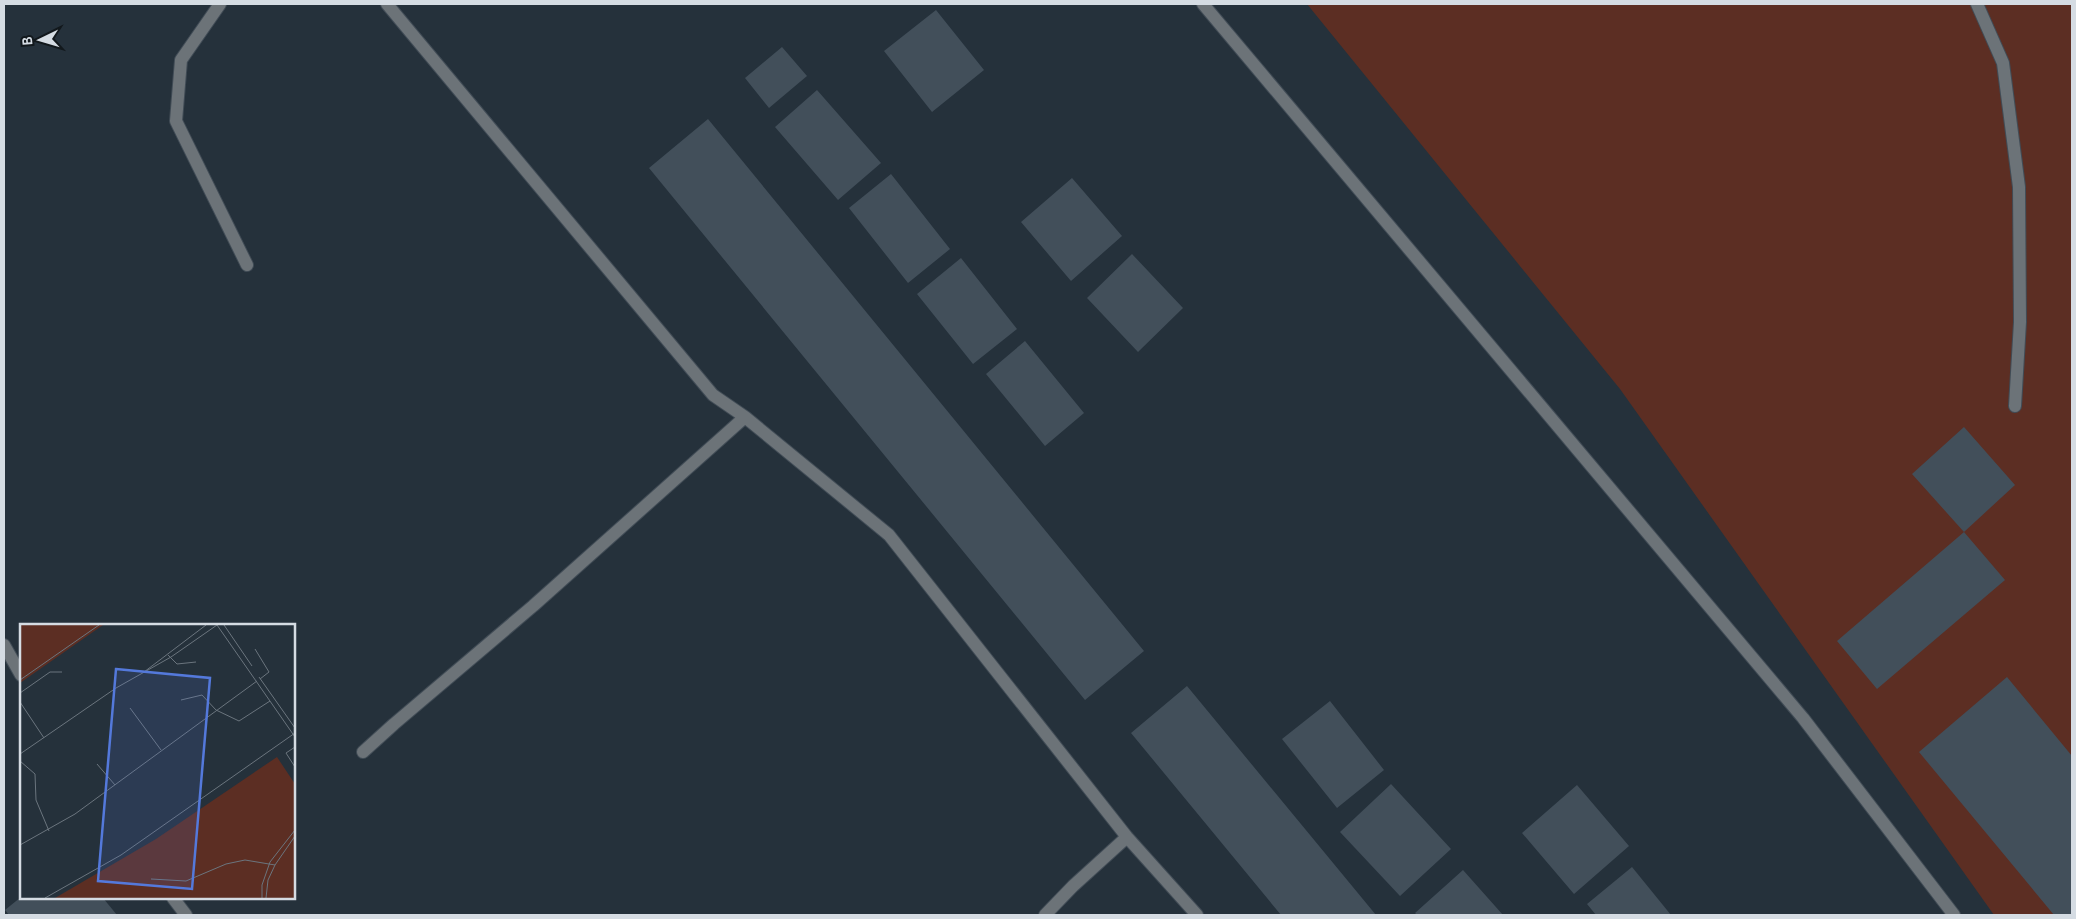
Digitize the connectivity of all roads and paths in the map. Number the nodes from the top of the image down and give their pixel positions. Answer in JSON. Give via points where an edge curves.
{"nodes":[{"id":1,"x":220,"y":4,"type":"edge"},
{"id":2,"x":386,"y":4,"type":"edge"},
{"id":3,"x":1202,"y":4,"type":"edge"},
{"id":4,"x":1978,"y":4,"type":"edge"},
{"id":5,"x":247,"y":265,"type":"dead end"},
{"id":6,"x":2015,"y":406,"type":"dead end"},
{"id":7,"x":745,"y":417,"type":"junction"},
{"id":8,"x":4,"y":645,"type":"edge"},
{"id":9,"x":8,"y":658,"type":"edge"},
{"id":10,"x":20,"y":674,"type":"edge"},
{"id":11,"x":363,"y":752,"type":"dead end"},
{"id":12,"x":1127,"y":837,"type":"junction"},
{"id":13,"x":174,"y":899,"type":"edge"},
{"id":14,"x":186,"y":915,"type":"edge"},
{"id":15,"x":1045,"y":915,"type":"edge"},
{"id":16,"x":1197,"y":915,"type":"edge"},
{"id":17,"x":1954,"y":915,"type":"edge"}],
"edges":[{"from":1,"to":5,"type":"street","via":[[181,60],[176,121]]},
{"from":2,"to":7,"type":"street","via":[[713,394]]},
{"from":3,"to":17,"type":"street","via":[[1803,718]]},
{"from":4,"to":6,"type":"street","via":[[2002,63],[2019,187],[2020,322]]},
{"from":7,"to":11,"type":"street"},
{"from":7,"to":12,"type":"street","via":[[889,535]]},
{"from":8,"to":9,"type":"street"},
{"from":9,"to":10,"type":"street"},
{"from":12,"to":15,"type":"street"},
{"from":12,"to":16,"type":"street"},
{"from":13,"to":14,"type":"street"}]}
